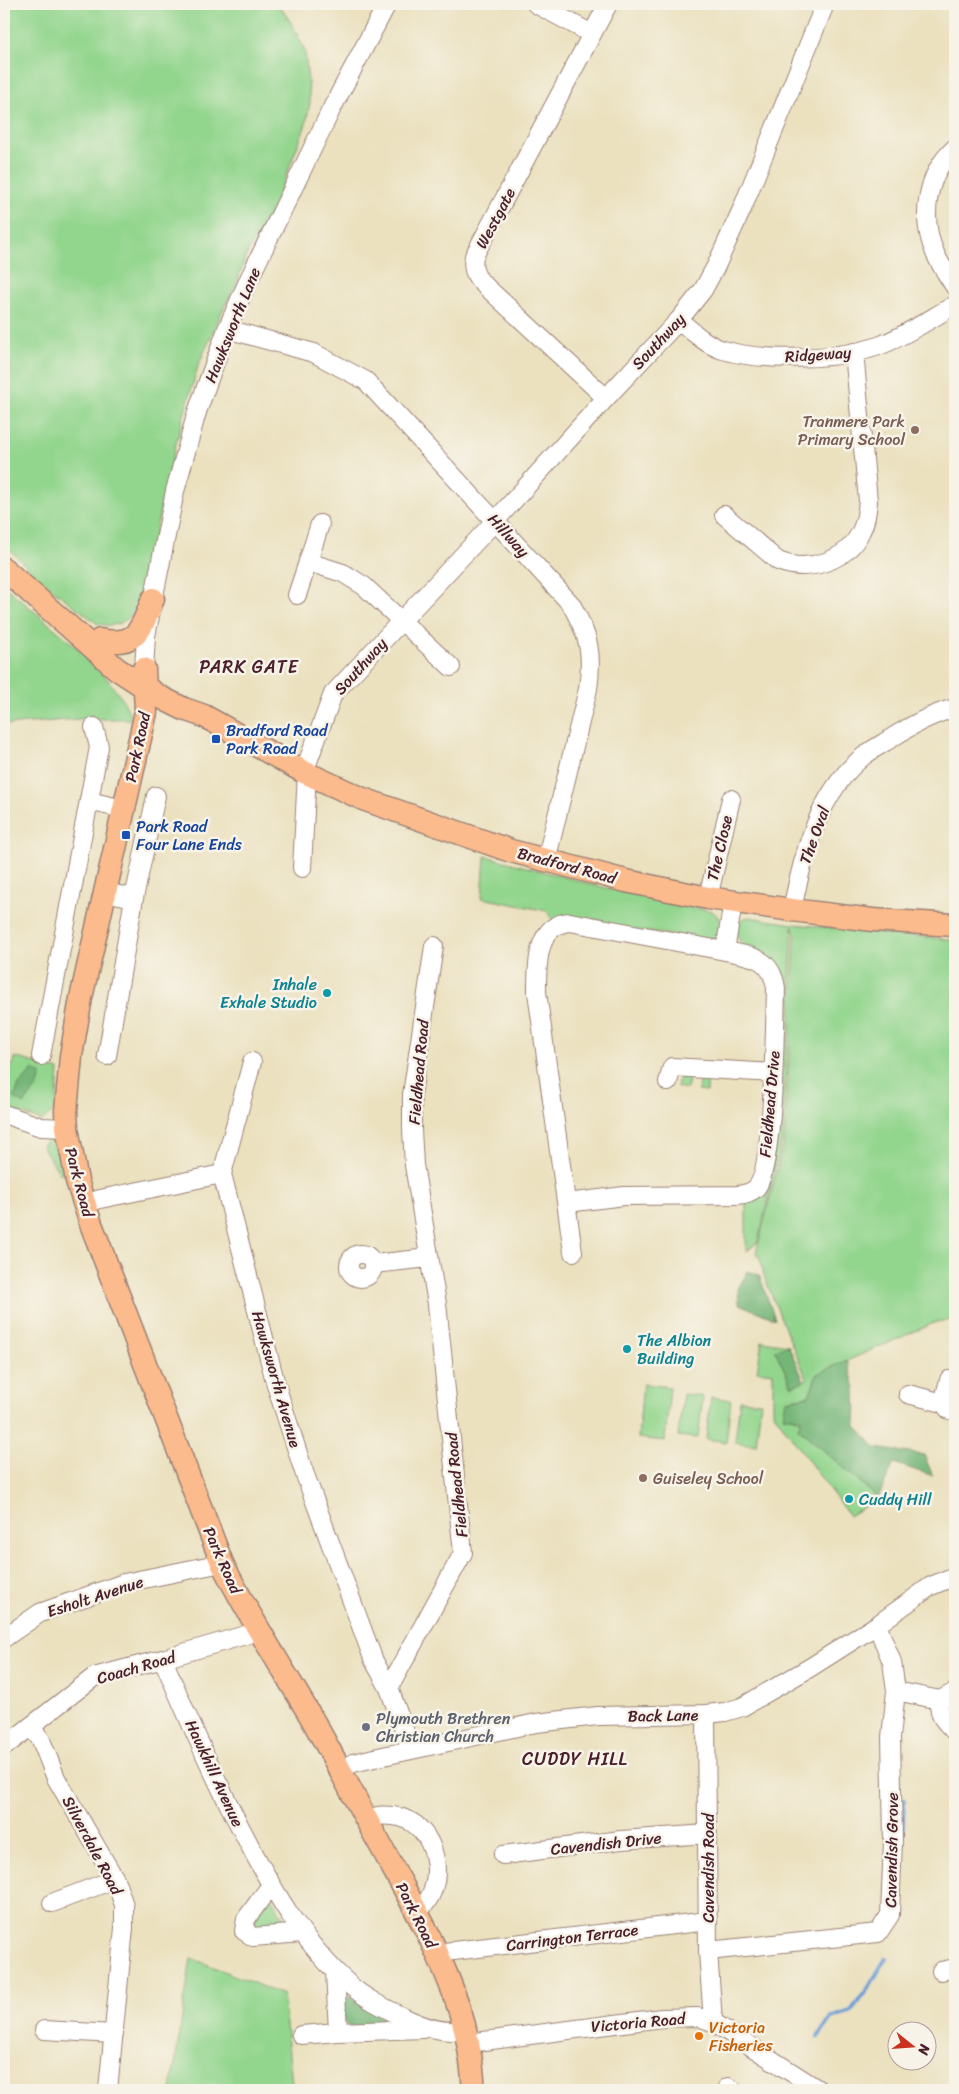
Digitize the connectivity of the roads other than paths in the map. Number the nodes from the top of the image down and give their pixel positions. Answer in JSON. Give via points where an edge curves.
{"nodes":[{"id":1,"x":387,"y":4,"type":"edge"},
{"id":2,"x":536,"y":4,"type":"edge"},
{"id":3,"x":608,"y":4,"type":"edge"},
{"id":4,"x":825,"y":4,"type":"edge"},
{"id":5,"x":592,"y":34,"type":"junction"},
{"id":6,"x":955,"y":148,"type":"edge"},
{"id":7,"x":955,"y":287,"type":"edge"},
{"id":8,"x":955,"y":305,"type":"edge"},
{"id":9,"x":679,"y":320,"type":"junction"},
{"id":10,"x":227,"y":329,"type":"junction"},
{"id":11,"x":854,"y":352,"type":"junction"},
{"id":12,"x":606,"y":398,"type":"junction"},
{"id":13,"x":724,"y":515,"type":"dead end"},
{"id":14,"x":496,"y":520,"type":"junction"},
{"id":15,"x":320,"y":524,"type":"dead end"},
{"id":16,"x":308,"y":562,"type":"junction"},
{"id":17,"x":4,"y":569,"type":"edge"},
{"id":18,"x":297,"y":596,"type":"dead end"},
{"id":19,"x":153,"y":600,"type":"junction"},
{"id":20,"x":402,"y":621,"type":"junction"},
{"id":21,"x":68,"y":625,"type":"junction"},
{"id":22,"x":100,"y":640,"type":"junction"},
{"id":23,"x":451,"y":667,"type":"dead end"},
{"id":24,"x":144,"y":677,"type":"junction"},
{"id":25,"x":955,"y":708,"type":"edge"},
{"id":26,"x":194,"y":713,"type":"junction"},
{"id":27,"x":94,"y":728,"type":"dead end"},
{"id":28,"x":141,"y":737,"type":"junction"},
{"id":29,"x":305,"y":773,"type":"junction"},
{"id":30,"x":156,"y":796,"type":"dead end"},
{"id":31,"x":731,"y":799,"type":"dead end"},
{"id":32,"x":89,"y":801,"type":"junction"},
{"id":33,"x":123,"y":808,"type":"junction"},
{"id":34,"x":546,"y":861,"type":"junction"},
{"id":35,"x":302,"y":868,"type":"dead end"},
{"id":36,"x":105,"y":892,"type":"junction"},
{"id":37,"x":134,"y":898,"type":"junction"},
{"id":38,"x":708,"y":898,"type":"junction"},
{"id":39,"x":733,"y":902,"type":"junction"},
{"id":40,"x":792,"y":910,"type":"junction"},
{"id":41,"x":955,"y":925,"type":"edge"},
{"id":42,"x":434,"y":946,"type":"dead end"},
{"id":43,"x":725,"y":951,"type":"junction"},
{"id":44,"x":54,"y":993,"type":"junction"},
{"id":45,"x":80,"y":998,"type":"junction"},
{"id":46,"x":41,"y":1056,"type":"dead end"},
{"id":47,"x":107,"y":1056,"type":"dead end"},
{"id":48,"x":252,"y":1062,"type":"dead end"},
{"id":49,"x":773,"y":1074,"type":"junction"},
{"id":50,"x":668,"y":1082,"type":"dead end"},
{"id":51,"x":4,"y":1114,"type":"edge"},
{"id":52,"x":67,"y":1128,"type":"junction"},
{"id":53,"x":222,"y":1174,"type":"junction"},
{"id":54,"x":84,"y":1204,"type":"junction"},
{"id":55,"x":567,"y":1204,"type":"junction"},
{"id":56,"x":573,"y":1252,"type":"dead end"},
{"id":57,"x":429,"y":1258,"type":"junction"},
{"id":58,"x":373,"y":1264,"type":"dead end"},
{"id":59,"x":949,"y":1380,"type":"dead end"},
{"id":60,"x":908,"y":1394,"type":"dead end"},
{"id":61,"x":949,"y":1407,"type":"edge"},
{"id":62,"x":222,"y":1563,"type":"junction"},
{"id":63,"x":955,"y":1576,"type":"edge"},
{"id":64,"x":878,"y":1624,"type":"junction"},
{"id":65,"x":259,"y":1632,"type":"junction"},
{"id":66,"x":4,"y":1638,"type":"edge"},
{"id":67,"x":163,"y":1659,"type":"junction"},
{"id":68,"x":389,"y":1688,"type":"junction"},
{"id":69,"x":896,"y":1690,"type":"junction"},
{"id":70,"x":947,"y":1696,"type":"edge"},
{"id":71,"x":706,"y":1714,"type":"junction"},
{"id":72,"x":31,"y":1727,"type":"junction"},
{"id":73,"x":955,"y":1732,"type":"edge"},
{"id":74,"x":4,"y":1747,"type":"edge"},
{"id":75,"x":411,"y":1749,"type":"junction"},
{"id":76,"x":340,"y":1770,"type":"junction"},
{"id":77,"x":367,"y":1820,"type":"junction"},
{"id":78,"x":708,"y":1834,"type":"junction"},
{"id":79,"x":504,"y":1855,"type":"dead end"},
{"id":80,"x":115,"y":1879,"type":"junction"},
{"id":81,"x":271,"y":1885,"type":"junction"},
{"id":82,"x":52,"y":1903,"type":"dead end"},
{"id":83,"x":416,"y":1912,"type":"junction"},
{"id":84,"x":708,"y":1921,"type":"junction"},
{"id":85,"x":302,"y":1933,"type":"junction"},
{"id":86,"x":708,"y":1950,"type":"junction"},
{"id":87,"x":436,"y":1953,"type":"junction"},
{"id":88,"x":335,"y":1971,"type":"junction"},
{"id":89,"x":713,"y":2022,"type":"junction"},
{"id":90,"x":434,"y":2029,"type":"junction"},
{"id":91,"x":44,"y":2030,"type":"dead end"},
{"id":92,"x":338,"y":2032,"type":"junction"},
{"id":93,"x":114,"y":2034,"type":"junction"},
{"id":94,"x":301,"y":2035,"type":"dead end"},
{"id":95,"x":467,"y":2036,"type":"junction"},
{"id":96,"x":108,"y":2090,"type":"edge"},
{"id":97,"x":474,"y":2090,"type":"edge"},
{"id":98,"x":819,"y":2090,"type":"edge"}],
"edges":[{"from":1,"to":10,"type":"street","name":"Hawksworth Lane","via":[[328,117]]},
{"from":2,"to":5,"type":"street"},
{"from":3,"to":5,"type":"street","name":"Westgate"},
{"from":4,"to":9,"type":"street","name":"Southway","via":[[716,266],[703,290]]},
{"from":5,"to":12,"type":"street","name":"Westgate","via":[[474,256],[473,264],[481,282]]},
{"from":6,"to":7,"type":"street","via":[[937,170],[926,210],[934,252]]},
{"from":8,"to":11,"type":"street","name":"Ridgeway","via":[[881,345]]},
{"from":9,"to":11,"type":"street","name":"Ridgeway","via":[[710,344],[724,350],[790,357]]},
{"from":9,"to":12,"type":"street","name":"Southway"},
{"from":10,"to":14,"type":"street","name":"Hillway","via":[[314,353],[366,381]]},
{"from":10,"to":19,"type":"street","name":"Hawksworth Lane","via":[[192,429]]},
{"from":11,"to":13,"type":"street","via":[[868,501],[866,518],[856,540],[834,559],[810,566],[787,565]]},
{"from":12,"to":14,"type":"street","name":"Southway"},
{"from":14,"to":20,"type":"street","name":"Southway"},
{"from":14,"to":34,"type":"street","name":"Hillway","via":[[571,604],[583,624],[590,649],[588,689]]},
{"from":15,"to":16,"type":"street"},
{"from":16,"to":18,"type":"street"},
{"from":16,"to":20,"type":"street","via":[[351,577]]},
{"from":17,"to":21,"type":"main road"},
{"from":19,"to":22,"type":"main road","via":[[134,636],[116,643]]},
{"from":19,"to":24,"type":"street","name":"Hawksworth Lane","via":[[145,643]]},
{"from":20,"to":23,"type":"street"},
{"from":20,"to":29,"type":"street","name":"Southway","via":[[332,694]]},
{"from":21,"to":22,"type":"main road"},
{"from":21,"to":24,"type":"main road","via":[[117,669]]},
{"from":22,"to":24,"type":"main road"},
{"from":24,"to":26,"type":"main road","name":"Bradford Road","via":[[194,705]]},
{"from":24,"to":28,"type":"main road","name":"Park Road","via":[[146,712]]},
{"from":25,"to":40,"type":"street","name":"The Oval","via":[[907,728],[864,756],[842,780],[827,800],[816,825]]},
{"from":26,"to":28,"type":"main road","via":[[157,716]]},
{"from":26,"to":29,"type":"main road","name":"Bradford Road"},
{"from":27,"to":32,"type":"street","via":[[99,747]]},
{"from":28,"to":33,"type":"main road","name":"Park Road"},
{"from":29,"to":34,"type":"main road","name":"Bradford Road","via":[[363,799],[475,840]]},
{"from":29,"to":35,"type":"street","name":"Southway"},
{"from":30,"to":37,"type":"street","name":"Park Road"},
{"from":31,"to":38,"type":"street","name":"The Close"},
{"from":32,"to":33,"type":"street"},
{"from":32,"to":44,"type":"street"},
{"from":33,"to":36,"type":"main road","name":"Park Road"},
{"from":34,"to":38,"type":"main road","name":"Bradford Road"},
{"from":36,"to":37,"type":"street"},
{"from":36,"to":45,"type":"main road","name":"Park Road"},
{"from":37,"to":47,"type":"street","name":"Park Road"},
{"from":38,"to":39,"type":"main road","name":"Bradford Road"},
{"from":39,"to":40,"type":"main road","name":"Bradford Road"},
{"from":39,"to":43,"type":"street"},
{"from":40,"to":41,"type":"main road","name":"Bradford Road","via":[[873,920]]},
{"from":42,"to":57,"type":"street","name":"Fieldhead Road","via":[[412,1104],[414,1165]]},
{"from":43,"to":49,"type":"street","name":"Fieldhead Drive","via":[[766,963],[774,974]]},
{"from":43,"to":55,"type":"street","name":"Fieldhead Drive","via":[[570,922],[557,924],[546,936],[536,968],[536,992]]},
{"from":44,"to":45,"type":"street"},
{"from":44,"to":46,"type":"street"},
{"from":45,"to":52,"type":"main road","name":"Park Road","via":[[68,1091]]},
{"from":48,"to":53,"type":"street","name":"Hawksworth Avenue"},
{"from":49,"to":50,"type":"street","via":[[672,1066]]},
{"from":49,"to":55,"type":"street","name":"Fieldhead Drive","via":[[770,1136],[757,1188],[738,1195],[624,1196]]},
{"from":51,"to":52,"type":"street","via":[[41,1127]]},
{"from":52,"to":54,"type":"main road","name":"Park Road"},
{"from":53,"to":54,"type":"street"},
{"from":53,"to":68,"type":"street","name":"Hawksworth Avenue","via":[[276,1385],[350,1600]]},
{"from":54,"to":62,"type":"main road","name":"Park Road"},
{"from":55,"to":56,"type":"street","name":"Fieldhead Drive"},
{"from":57,"to":58,"type":"street"},
{"from":57,"to":68,"type":"street","name":"Fieldhead Road","via":[[463,1553]]},
{"from":59,"to":61,"type":"street"},
{"from":60,"to":61,"type":"street"},
{"from":62,"to":65,"type":"main road","name":"Park Road"},
{"from":62,"to":66,"type":"street","name":"Esholt Avenue","via":[[124,1583],[40,1613]]},
{"from":63,"to":64,"type":"street","name":"Back Lane","via":[[931,1586]]},
{"from":64,"to":69,"type":"street","name":"Cavendish Grove","via":[[892,1662]]},
{"from":64,"to":71,"type":"street","name":"Back Lane","via":[[753,1701],[725,1712]]},
{"from":65,"to":67,"type":"street","name":"Coach Road"},
{"from":65,"to":76,"type":"main road","name":"Park Road"},
{"from":67,"to":72,"type":"street","name":"Coach Road","via":[[94,1676]]},
{"from":67,"to":81,"type":"street","name":"Hawkhill Avenue","via":[[202,1751]]},
{"from":68,"to":75,"type":"street"},
{"from":69,"to":70,"type":"street"},
{"from":69,"to":86,"type":"street","name":"Cavendish Grove","via":[[891,1737],[894,1840],[890,1915],[878,1933]]},
{"from":70,"to":73,"type":"street","via":[[938,1709]]},
{"from":71,"to":75,"type":"street","name":"Back Lane","via":[[598,1716],[536,1722]]},
{"from":71,"to":78,"type":"street","name":"Cavendish Road"},
{"from":72,"to":74,"type":"street","name":"Coach Road"},
{"from":72,"to":80,"type":"street","name":"Silverdale Road"},
{"from":75,"to":76,"type":"street","name":"Back Lane","via":[[353,1763]]},
{"from":76,"to":77,"type":"main road","name":"Park Road"},
{"from":77,"to":83,"type":"main road","name":"Park Road"},
{"from":77,"to":83,"type":"street","via":[[376,1815],[398,1816],[418,1825],[430,1841],[436,1877],[429,1898]]},
{"from":78,"to":79,"type":"street","name":"Cavendish Drive","via":[[621,1840]]},
{"from":78,"to":84,"type":"street","name":"Cavendish Road"},
{"from":80,"to":82,"type":"street"},
{"from":80,"to":93,"type":"street","name":"Silverdale Road","via":[[124,1905],[124,1928]]},
{"from":81,"to":85,"type":"street","name":"Hawkhill Avenue"},
{"from":81,"to":85,"type":"street","via":[[246,1919],[244,1931],[253,1937]]},
{"from":83,"to":87,"type":"main road","name":"Park Road"},
{"from":84,"to":86,"type":"street","name":"Cavendish Road"},
{"from":84,"to":87,"type":"street","name":"Carrington Terrace"},
{"from":85,"to":88,"type":"street","name":"Hawkhill Avenue"},
{"from":86,"to":89,"type":"street","name":"Cavendish Road"},
{"from":87,"to":95,"type":"main road","name":"Park Road","via":[[450,1982]]},
{"from":88,"to":90,"type":"street","name":"Hawkhill Avenue","via":[[373,2002]]},
{"from":88,"to":92,"type":"street"},
{"from":89,"to":95,"type":"street","name":"Victoria Road","via":[[687,2016]]},
{"from":89,"to":98,"type":"street","name":"Victoria Road"},
{"from":90,"to":92,"type":"street","name":"Hawkhill Avenue"},
{"from":90,"to":95,"type":"street","name":"Hawkhill Avenue"},
{"from":91,"to":93,"type":"street"},
{"from":92,"to":94,"type":"street","name":"Hawkhill Avenue"},
{"from":93,"to":96,"type":"street","name":"Silverdale Road"},
{"from":95,"to":97,"type":"main road","name":"Park Road"}]}
